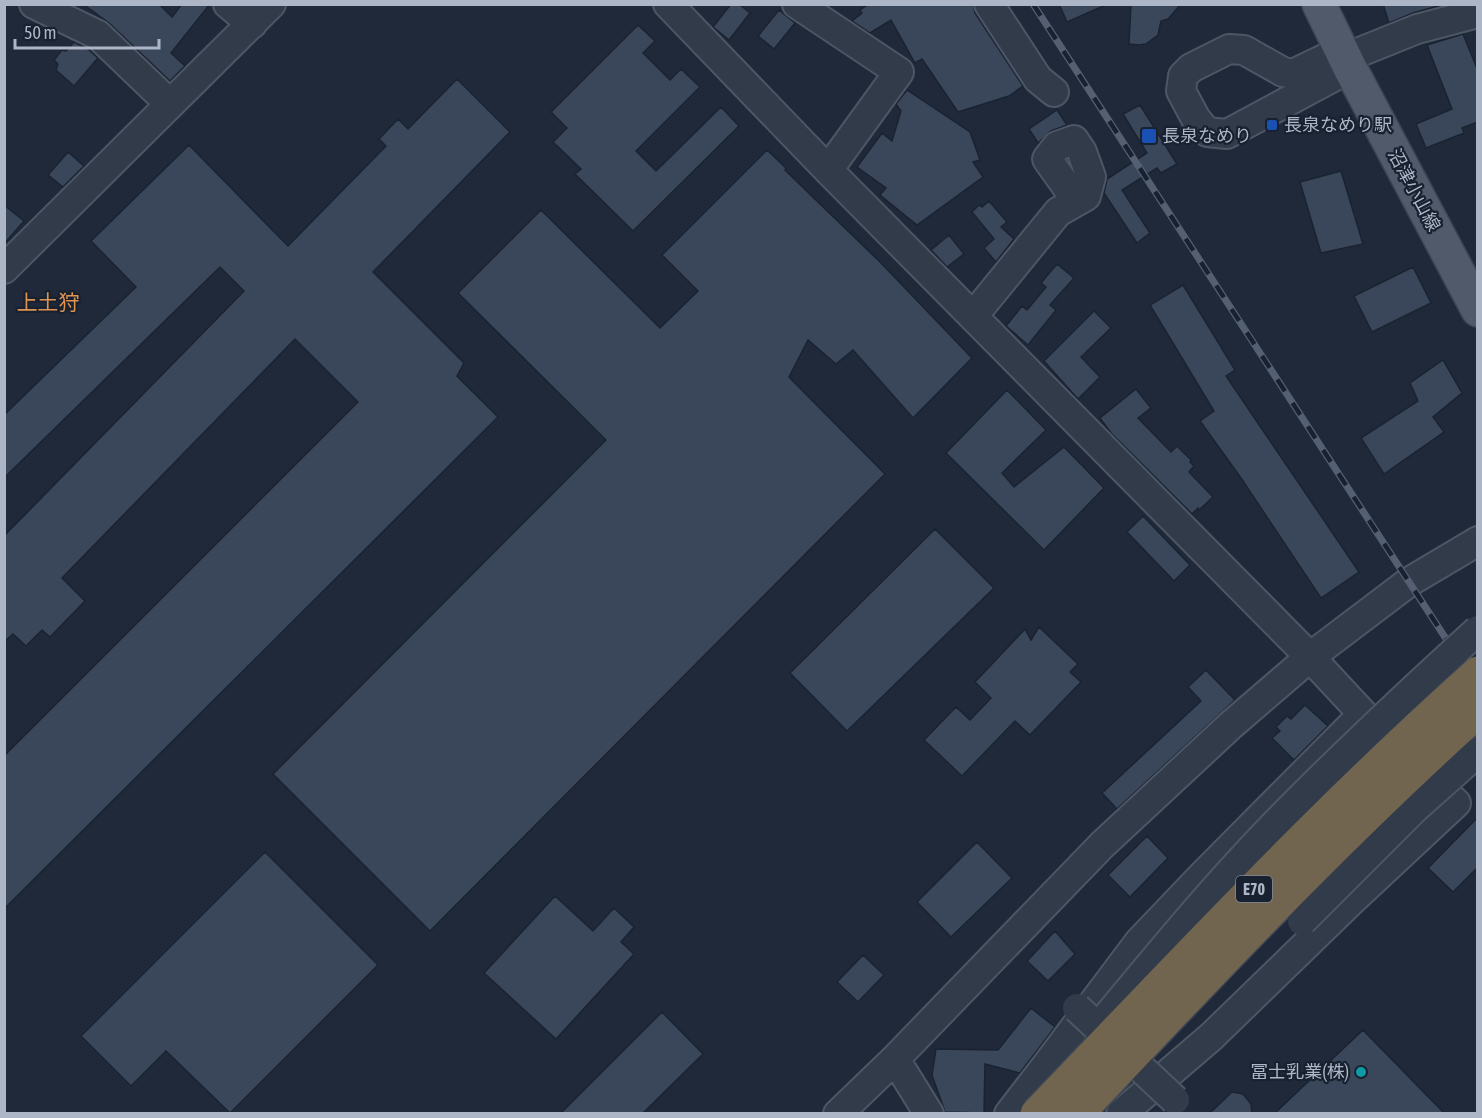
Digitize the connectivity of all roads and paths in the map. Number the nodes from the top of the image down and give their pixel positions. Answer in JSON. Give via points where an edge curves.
{"nodes":[{"id":1,"x":34,"y":4,"type":"edge"},
{"id":2,"x":228,"y":4,"type":"edge"},
{"id":3,"x":668,"y":4,"type":"edge"},
{"id":4,"x":989,"y":4,"type":"edge"},
{"id":5,"x":1319,"y":4,"type":"edge"},
{"id":6,"x":817,"y":8,"type":"edge"},
{"id":7,"x":1478,"y":12,"type":"edge"},
{"id":8,"x":262,"y":14,"type":"edge"},
{"id":9,"x":1345,"y":59,"type":"junction"},
{"id":10,"x":1054,"y":92,"type":"dead end"},
{"id":11,"x":170,"y":104,"type":"junction"},
{"id":12,"x":828,"y":170,"type":"junction"},
{"id":13,"x":1077,"y":201,"type":"dead end"},
{"id":14,"x":4,"y":269,"type":"edge"},
{"id":15,"x":1478,"y":310,"type":"edge"},
{"id":16,"x":974,"y":315,"type":"junction"},
{"id":17,"x":1478,"y":541,"type":"edge"},
{"id":18,"x":1478,"y":630,"type":"edge"},
{"id":19,"x":1310,"y":657,"type":"junction"},
{"id":20,"x":1478,"y":659,"type":"edge"},
{"id":21,"x":1478,"y":673,"type":"edge"},
{"id":22,"x":1478,"y":711,"type":"edge"},
{"id":23,"x":1364,"y":714,"type":"junction"},
{"id":24,"x":1478,"y":752,"type":"edge"},
{"id":25,"x":1300,"y":842,"type":"junction"},
{"id":26,"x":1077,"y":1008,"type":"dead end"},
{"id":27,"x":895,"y":1059,"type":"junction"},
{"id":28,"x":1175,"y":1100,"type":"dead end"},
{"id":29,"x":838,"y":1113,"type":"edge"},
{"id":30,"x":929,"y":1113,"type":"edge"},
{"id":31,"x":1009,"y":1113,"type":"edge"},
{"id":32,"x":1032,"y":1113,"type":"edge"},
{"id":33,"x":1037,"y":1113,"type":"edge"},
{"id":34,"x":1077,"y":1113,"type":"edge"},
{"id":35,"x":1119,"y":1113,"type":"edge"}],
"edges":[{"from":1,"to":11,"type":"street","via":[[98,35]]},
{"from":2,"to":8,"type":"street"},
{"from":3,"to":12,"type":"street"},
{"from":4,"to":10,"type":"street","via":[[1038,79]]},
{"from":5,"to":9,"type":"main road","name":"沼津小山線"},
{"from":6,"to":12,"type":"street","via":[[899,72]]},
{"from":7,"to":9,"type":"street","via":[[1417,29]]},
{"from":8,"to":11,"type":"street"},
{"from":9,"to":9,"type":"street","via":[[1227,134],[1207,132],[1181,90],[1183,76],[1191,68],[1229,49],[1244,50],[1293,74]]},
{"from":9,"to":15,"type":"main road","name":"沼津小山線"},
{"from":11,"to":14,"type":"street"},
{"from":12,"to":16,"type":"street"},
{"from":13,"to":16,"type":"street","via":[[1058,212]]},
{"from":16,"to":19,"type":"street"},
{"from":17,"to":19,"type":"street","via":[[1408,582]]},
{"from":18,"to":32,"type":"street","bridge":true,"via":[[1283,816],[1179,929]]},
{"from":19,"to":23,"type":"street"},
{"from":19,"to":27,"type":"street","via":[[1102,845]]},
{"from":20,"to":25,"type":"highway","bridge":true,"via":[[1413,720]]},
{"from":21,"to":25,"type":"highway","number":"E70","bridge":true},
{"from":22,"to":34,"type":"highway","number":"E70","bridge":true,"via":[[1399,782]]},
{"from":23,"to":31,"type":"street","via":[[1139,942]]},
{"from":23,"to":35,"type":"street","via":[[1456,803],[1211,1037]]},
{"from":24,"to":35,"type":"street","bridge":true,"via":[[1415,808],[1302,921],[1160,1064]]},
{"from":25,"to":33,"type":"highway","number":"E70","bridge":true},
{"from":26,"to":28,"type":"street","bridge":true},
{"from":27,"to":29,"type":"street"},
{"from":27,"to":30,"type":"street"}]}
